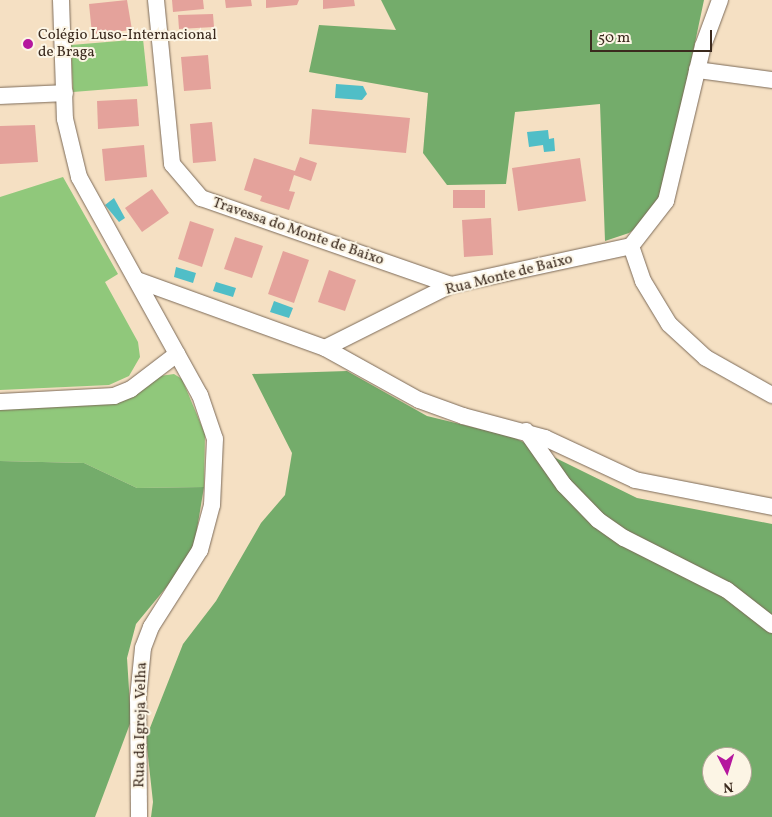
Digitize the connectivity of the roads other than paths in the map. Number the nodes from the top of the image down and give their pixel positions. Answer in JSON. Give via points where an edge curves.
{"nodes":[{"id":1,"x":61,"y":0,"type":"edge"},
{"id":2,"x":156,"y":0,"type":"edge"},
{"id":3,"x":720,"y":0,"type":"edge"},
{"id":4,"x":697,"y":70,"type":"junction"},
{"id":5,"x":772,"y":80,"type":"edge"},
{"id":6,"x":65,"y":93,"type":"junction"},
{"id":7,"x":0,"y":96,"type":"edge"},
{"id":8,"x":631,"y":246,"type":"junction"},
{"id":9,"x":138,"y":280,"type":"junction"},
{"id":10,"x":451,"y":285,"type":"junction"},
{"id":11,"x":325,"y":348,"type":"junction"},
{"id":12,"x":177,"y":354,"type":"junction"},
{"id":13,"x":772,"y":395,"type":"edge"},
{"id":14,"x":0,"y":402,"type":"edge"},
{"id":15,"x":526,"y":431,"type":"junction"},
{"id":16,"x":772,"y":507,"type":"edge"},
{"id":17,"x":772,"y":625,"type":"edge"},
{"id":18,"x":139,"y":817,"type":"edge"}],
"edges":[{"from":1,"to":6,"type":"street","name":"Rua da Igreja Velha"},
{"from":2,"to":10,"type":"street","name":"Travessa do Monte de Baixo","via":[[172,164],[201,198]]},
{"from":3,"to":4,"type":"street"},
{"from":4,"to":5,"type":"street"},
{"from":4,"to":8,"type":"street","via":[[666,201]]},
{"from":6,"to":7,"type":"street"},
{"from":6,"to":9,"type":"street","name":"Rua da Igreja Velha","via":[[65,119],[79,177]]},
{"from":8,"to":10,"type":"street","name":"Rua Monte de Baixo"},
{"from":8,"to":13,"type":"street","via":[[643,281],[669,324],[706,358]]},
{"from":9,"to":11,"type":"street"},
{"from":9,"to":12,"type":"street","name":"Rua da Igreja Velha"},
{"from":10,"to":11,"type":"street","name":"Rua Monte de Baixo"},
{"from":11,"to":15,"type":"street","via":[[428,404]]},
{"from":12,"to":14,"type":"street","via":[[131,389],[114,396]]},
{"from":12,"to":18,"type":"street","name":"Rua da Igreja Velha","via":[[210,418],[215,439],[215,481],[200,550],[151,627],[143,648],[138,698]]},
{"from":15,"to":16,"type":"street","via":[[634,480]]},
{"from":15,"to":17,"type":"street","via":[[564,485],[598,520],[624,538],[727,590]]}]}
